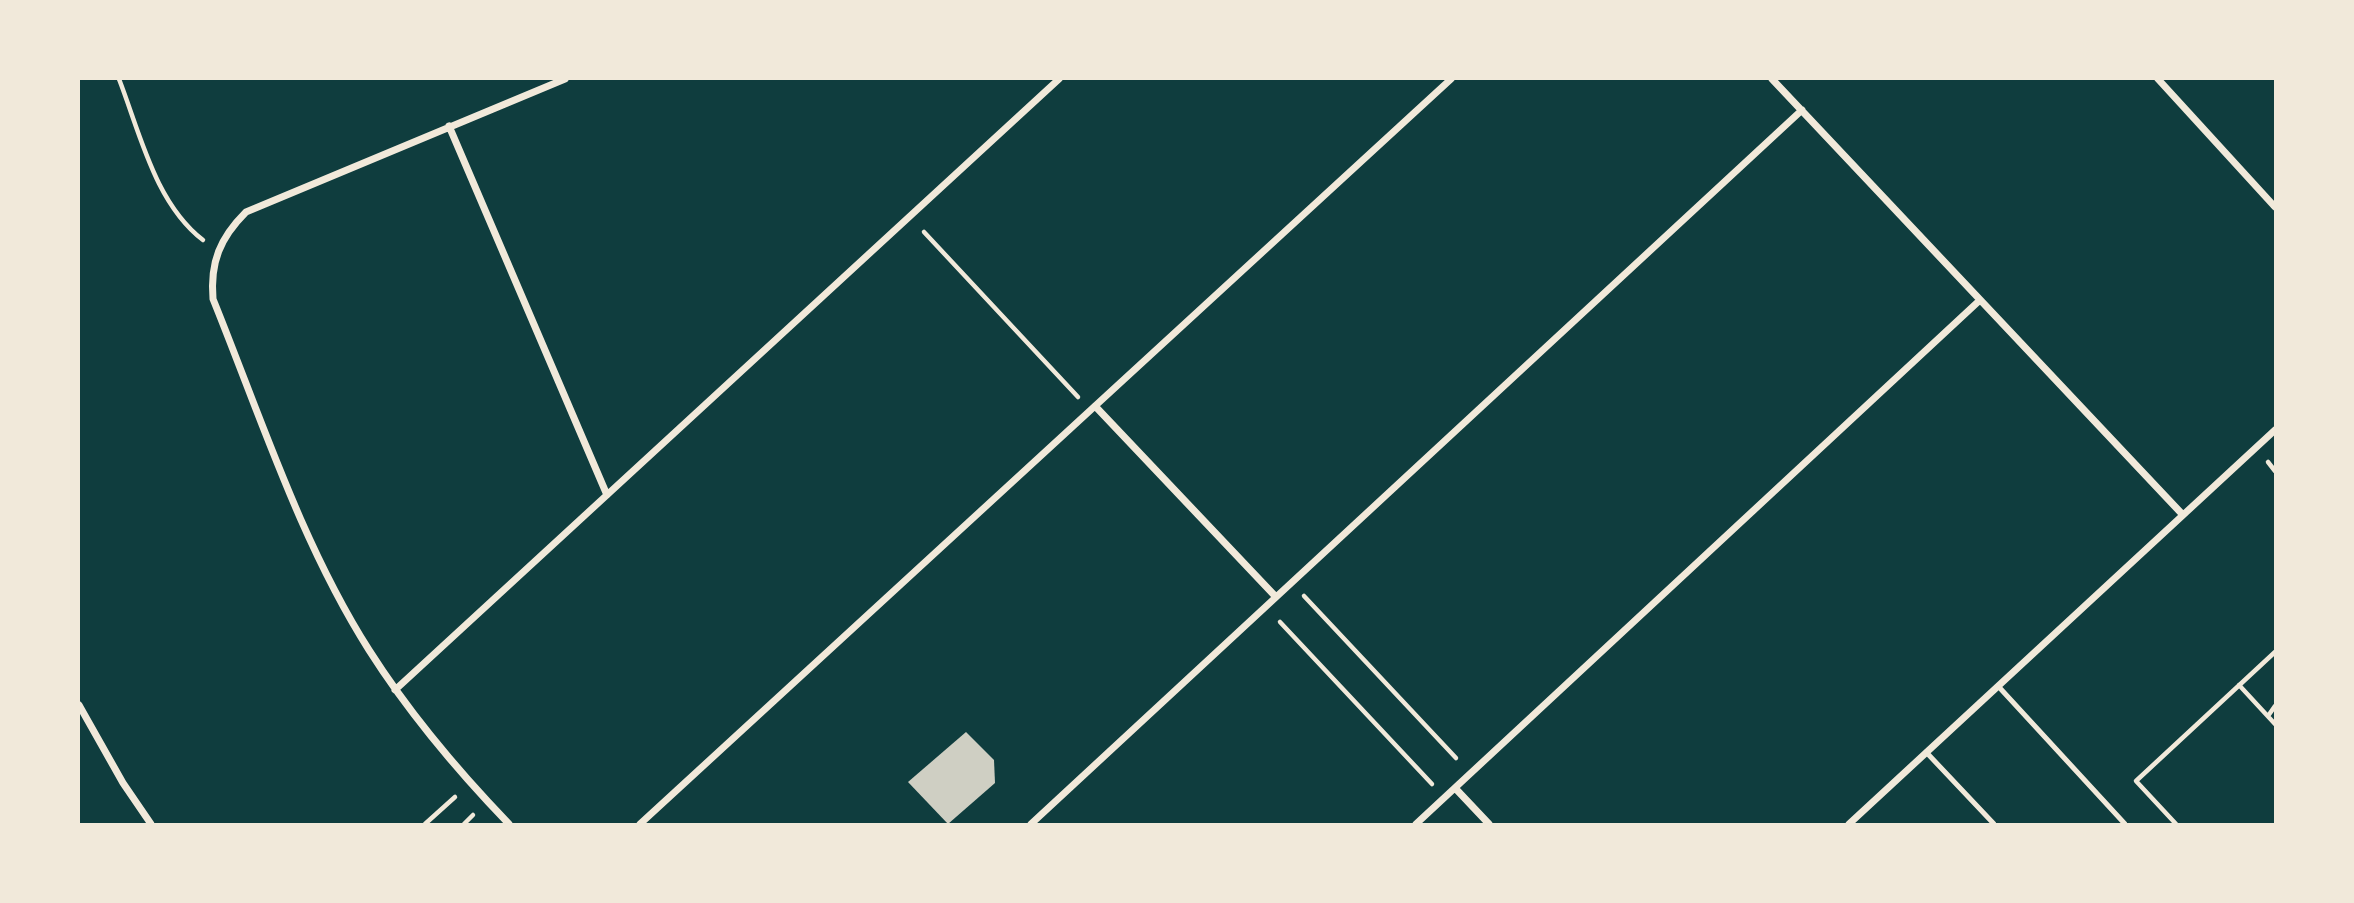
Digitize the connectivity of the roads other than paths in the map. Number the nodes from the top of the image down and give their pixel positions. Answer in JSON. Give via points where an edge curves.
{"nodes":[{"id":1,"x":565,"y":79,"type":"edge"},
{"id":2,"x":1059,"y":79,"type":"edge"},
{"id":3,"x":1451,"y":79,"type":"edge"},
{"id":4,"x":1772,"y":79,"type":"edge"},
{"id":5,"x":2158,"y":79,"type":"edge"},
{"id":6,"x":1802,"y":110,"type":"junction"},
{"id":7,"x":449,"y":126,"type":"junction"},
{"id":8,"x":2275,"y":207,"type":"edge"},
{"id":9,"x":1980,"y":300,"type":"junction"},
{"id":10,"x":1093,"y":408,"type":"junction"},
{"id":11,"x":2275,"y":430,"type":"edge"},
{"id":12,"x":607,"y":495,"type":"junction"},
{"id":13,"x":2183,"y":515,"type":"junction"},
{"id":14,"x":1276,"y":597,"type":"junction"},
{"id":15,"x":1998,"y":686,"type":"junction"},
{"id":16,"x":395,"y":690,"type":"junction"},
{"id":17,"x":79,"y":705,"type":"edge"},
{"id":18,"x":1926,"y":752,"type":"junction"},
{"id":19,"x":1455,"y":788,"type":"junction"},
{"id":20,"x":151,"y":824,"type":"edge"},
{"id":21,"x":509,"y":824,"type":"edge"},
{"id":22,"x":640,"y":824,"type":"edge"},
{"id":23,"x":1031,"y":824,"type":"edge"},
{"id":24,"x":1416,"y":824,"type":"edge"},
{"id":25,"x":1489,"y":824,"type":"edge"},
{"id":26,"x":1849,"y":824,"type":"edge"},
{"id":27,"x":1994,"y":824,"type":"edge"},
{"id":28,"x":2125,"y":824,"type":"edge"}],
"edges":[{"from":1,"to":7,"type":"street"},
{"from":2,"to":12,"type":"street"},
{"from":3,"to":10,"type":"street"},
{"from":4,"to":6,"type":"street"},
{"from":5,"to":8,"type":"street"},
{"from":6,"to":9,"type":"street"},
{"from":6,"to":14,"type":"street"},
{"from":7,"to":12,"type":"street"},
{"from":7,"to":16,"type":"street","via":[[246,212],[217,250],[211,275],[213,299],[319,559]]},
{"from":9,"to":13,"type":"street"},
{"from":9,"to":19,"type":"street"},
{"from":10,"to":14,"type":"street"},
{"from":10,"to":22,"type":"street"},
{"from":11,"to":13,"type":"street"},
{"from":12,"to":16,"type":"street"},
{"from":13,"to":15,"type":"street"},
{"from":14,"to":23,"type":"street"},
{"from":15,"to":18,"type":"street"},
{"from":15,"to":28,"type":"lane"},
{"from":16,"to":21,"type":"street"},
{"from":17,"to":20,"type":"street","via":[[122,783]]},
{"from":18,"to":26,"type":"street"},
{"from":18,"to":27,"type":"lane"},
{"from":19,"to":24,"type":"street"},
{"from":19,"to":25,"type":"street"}]}
